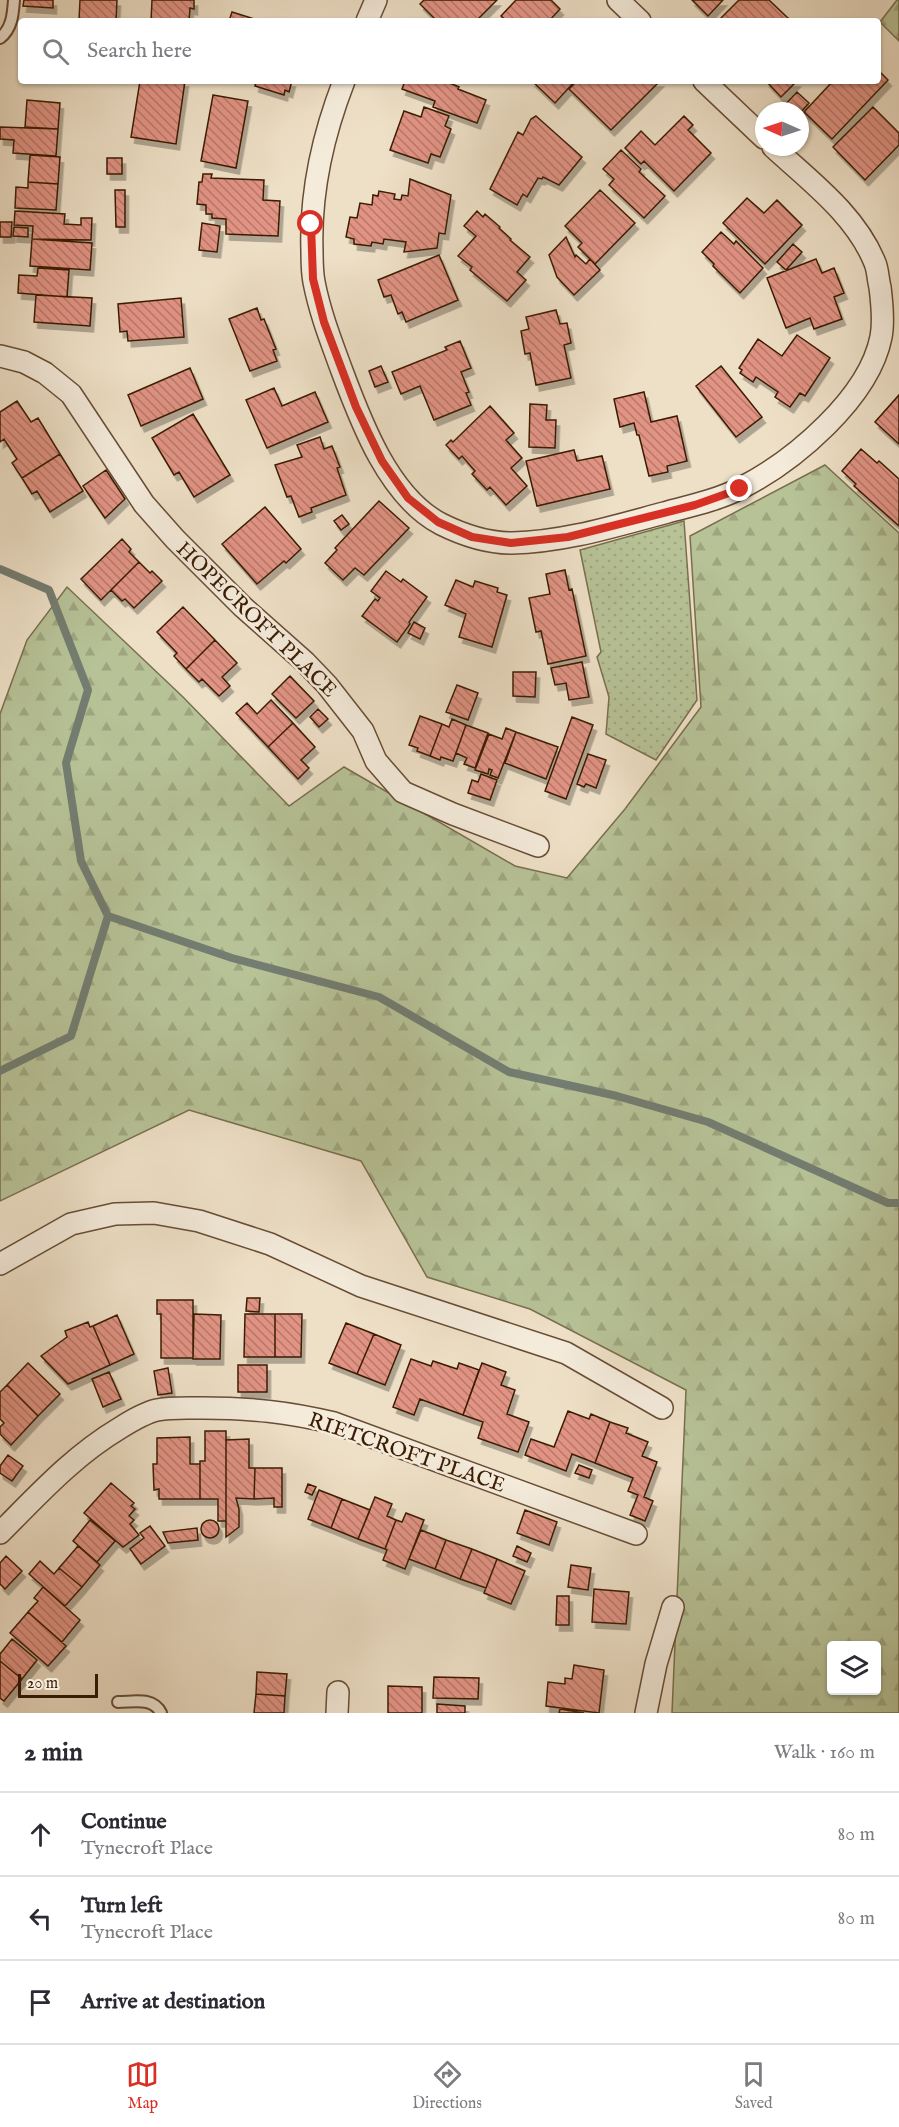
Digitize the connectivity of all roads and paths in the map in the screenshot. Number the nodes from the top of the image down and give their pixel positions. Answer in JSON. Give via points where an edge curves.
{"nodes":[{"id":1,"x":14,"y":0,"type":"edge"},
{"id":2,"x":376,"y":0,"type":"edge"},
{"id":3,"x":618,"y":0,"type":"edge"},
{"id":4,"x":368,"y":18,"type":"edge"},
{"id":5,"x":637,"y":18,"type":"edge"},
{"id":6,"x":0,"y":38,"type":"edge"},
{"id":7,"x":343,"y":84,"type":"edge"},
{"id":8,"x":707,"y":84,"type":"edge"},
{"id":9,"x":755,"y":129,"type":"edge"},
{"id":10,"x":783,"y":156,"type":"edge"},
{"id":11,"x":0,"y":356,"type":"edge"},
{"id":12,"x":538,"y":846,"type":"dead end"},
{"id":13,"x":0,"y":1264,"type":"edge"},
{"id":14,"x":662,"y":1407,"type":"dead end"},
{"id":15,"x":0,"y":1533,"type":"edge"},
{"id":16,"x":636,"y":1533,"type":"dead end"},
{"id":17,"x":673,"y":1607,"type":"dead end"},
{"id":18,"x":118,"y":1702,"type":"dead end"},
{"id":19,"x":161,"y":1713,"type":"edge"},
{"id":20,"x":646,"y":1713,"type":"edge"}],
"edges":[{"from":1,"to":6,"type":"lane","via":[[11,22]]},
{"from":2,"to":4,"type":"street"},
{"from":3,"to":5,"type":"street"},
{"from":7,"to":10,"type":"street","via":[[318,164],[311,224],[313,279],[324,322],[356,407],[382,461],[408,498],[438,522],[472,537],[511,543],[568,537],[695,505],[740,489],[780,465],[820,431],[850,398],[870,368],[882,336],[876,264],[841,211]]},
{"from":8,"to":9,"type":"street"},
{"from":11,"to":12,"type":"street","name":"HOPECROFT PLACE","via":[[45,373],[71,394],[144,504],[243,607],[327,685],[363,731],[376,761],[403,792]]},
{"from":13,"to":14,"type":"street","via":[[71,1224],[115,1214],[154,1213],[199,1221],[270,1244],[361,1286],[566,1353]]},
{"from":15,"to":16,"type":"street","name":"RIETCROFT PLACE","via":[[82,1453],[133,1420],[156,1410],[241,1408],[291,1413],[334,1423]]},
{"from":17,"to":20,"type":"street"},
{"from":18,"to":19,"type":"lane","via":[[147,1701]]}]}
